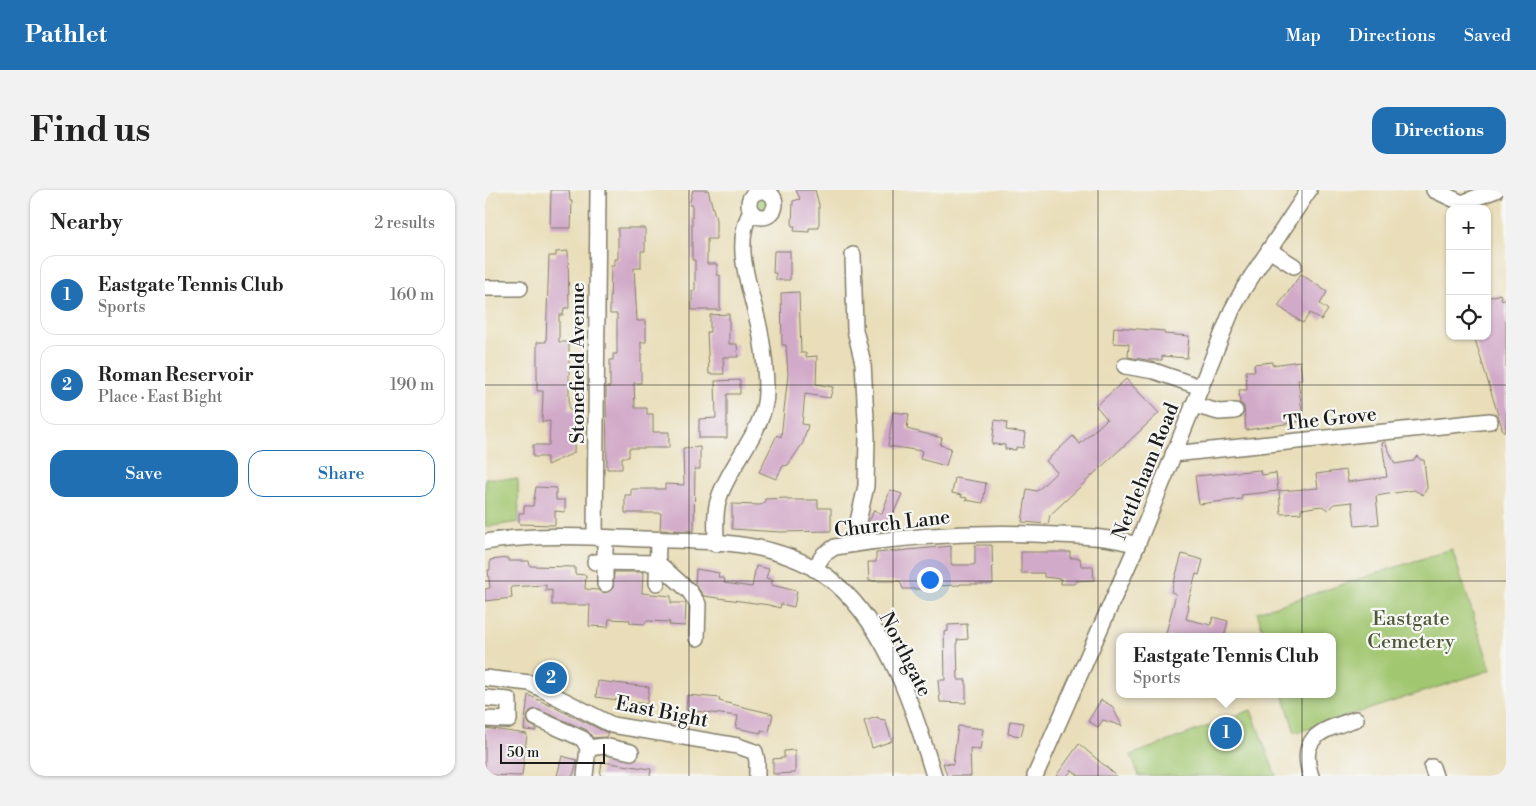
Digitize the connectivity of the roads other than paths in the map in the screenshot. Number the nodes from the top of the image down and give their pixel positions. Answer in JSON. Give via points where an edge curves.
{"nodes":[{"id":1,"x":598,"y":190,"type":"edge"},
{"id":2,"x":1309,"y":190,"type":"edge"},
{"id":3,"x":1435,"y":190,"type":"edge"},
{"id":4,"x":1496,"y":190,"type":"edge"},
{"id":5,"x":770,"y":191,"type":"edge"},
{"id":6,"x":748,"y":199,"type":"edge"},
{"id":7,"x":1269,"y":250,"type":"junction"},
{"id":8,"x":853,"y":254,"type":"dead end"},
{"id":9,"x":1293,"y":266,"type":"dead end"},
{"id":10,"x":485,"y":288,"type":"edge"},
{"id":11,"x":520,"y":288,"type":"dead end"},
{"id":12,"x":1125,"y":366,"type":"dead end"},
{"id":13,"x":1200,"y":387,"type":"junction"},
{"id":14,"x":1193,"y":405,"type":"junction"},
{"id":15,"x":1235,"y":411,"type":"dead end"},
{"id":16,"x":1490,"y":421,"type":"dead end"},
{"id":17,"x":1173,"y":454,"type":"junction"},
{"id":18,"x":600,"y":537,"type":"junction"},
{"id":19,"x":658,"y":540,"type":"junction"},
{"id":20,"x":485,"y":542,"type":"edge"},
{"id":21,"x":716,"y":544,"type":"junction"},
{"id":22,"x":853,"y":544,"type":"junction"},
{"id":23,"x":1137,"y":545,"type":"junction"},
{"id":24,"x":600,"y":562,"type":"junction"},
{"id":25,"x":658,"y":563,"type":"junction"},
{"id":26,"x":814,"y":569,"type":"junction"},
{"id":27,"x":657,"y":583,"type":"dead end"},
{"id":28,"x":605,"y":584,"type":"dead end"},
{"id":29,"x":697,"y":638,"type":"dead end"},
{"id":30,"x":485,"y":678,"type":"edge"},
{"id":31,"x":485,"y":698,"type":"edge"},
{"id":32,"x":536,"y":718,"type":"dead end"},
{"id":33,"x":485,"y":719,"type":"edge"},
{"id":34,"x":1356,"y":719,"type":"dead end"},
{"id":35,"x":588,"y":748,"type":"junction"},
{"id":36,"x":631,"y":752,"type":"dead end"},
{"id":37,"x":583,"y":770,"type":"edge"},
{"id":38,"x":757,"y":776,"type":"edge"},
{"id":39,"x":934,"y":776,"type":"edge"},
{"id":40,"x":1035,"y":776,"type":"edge"},
{"id":41,"x":1311,"y":776,"type":"edge"}],
"edges":[{"from":1,"to":18,"type":"street","name":"Stonefield Avenue"},
{"from":2,"to":7,"type":"street","name":"Nettleham Road"},
{"from":3,"to":4,"type":"street","via":[[1462,203]]},
{"from":5,"to":6,"type":"street","via":[[761,191]]},
{"from":5,"to":6,"type":"street","via":[[775,203],[769,214],[758,216]]},
{"from":6,"to":21,"type":"street","via":[[743,253],[761,337],[766,398],[759,421],[719,496]]},
{"from":7,"to":9,"type":"street"},
{"from":7,"to":13,"type":"street","name":"Nettleham Road","via":[[1232,310]]},
{"from":8,"to":22,"type":"street","via":[[855,330],[863,363],[867,436],[866,486]]},
{"from":10,"to":11,"type":"street"},
{"from":12,"to":13,"type":"street","via":[[1154,371]]},
{"from":13,"to":14,"type":"street","name":"Nettleham Road"},
{"from":14,"to":15,"type":"street","via":[[1219,412]]},
{"from":14,"to":17,"type":"street","name":"Nettleham Road"},
{"from":16,"to":17,"type":"street","name":"The Grove"},
{"from":17,"to":23,"type":"street","name":"Nettleham Road"},
{"from":18,"to":19,"type":"street"},
{"from":18,"to":20,"type":"street","via":[[517,538]]},
{"from":18,"to":24,"type":"street","name":"Stonefield Avenue"},
{"from":19,"to":21,"type":"street"},
{"from":19,"to":25,"type":"street"},
{"from":21,"to":26,"type":"street","via":[[748,546],[772,552]]},
{"from":22,"to":23,"type":"street","name":"Church Lane","via":[[1006,532],[1106,538]]},
{"from":22,"to":26,"type":"street","name":"Church Lane","via":[[829,549]]},
{"from":23,"to":40,"type":"street","name":"Nettleham Road"},
{"from":24,"to":25,"type":"street"},
{"from":24,"to":28,"type":"street","name":"Stonefield Avenue"},
{"from":25,"to":27,"type":"street"},
{"from":25,"to":29,"type":"street","via":[[689,591],[698,604]]},
{"from":26,"to":39,"type":"street","name":"Northgate","via":[[837,584],[879,640],[908,698]]},
{"from":30,"to":38,"type":"street","name":"East Bight","via":[[530,683],[612,725],[738,746],[755,752]]},
{"from":31,"to":33,"type":"street","via":[[509,700],[509,720]]},
{"from":32,"to":35,"type":"street","via":[[578,735]]},
{"from":34,"to":41,"type":"street","via":[[1327,728],[1310,742],[1307,752]]},
{"from":35,"to":36,"type":"street","via":[[604,746]]},
{"from":35,"to":37,"type":"street"}]}
